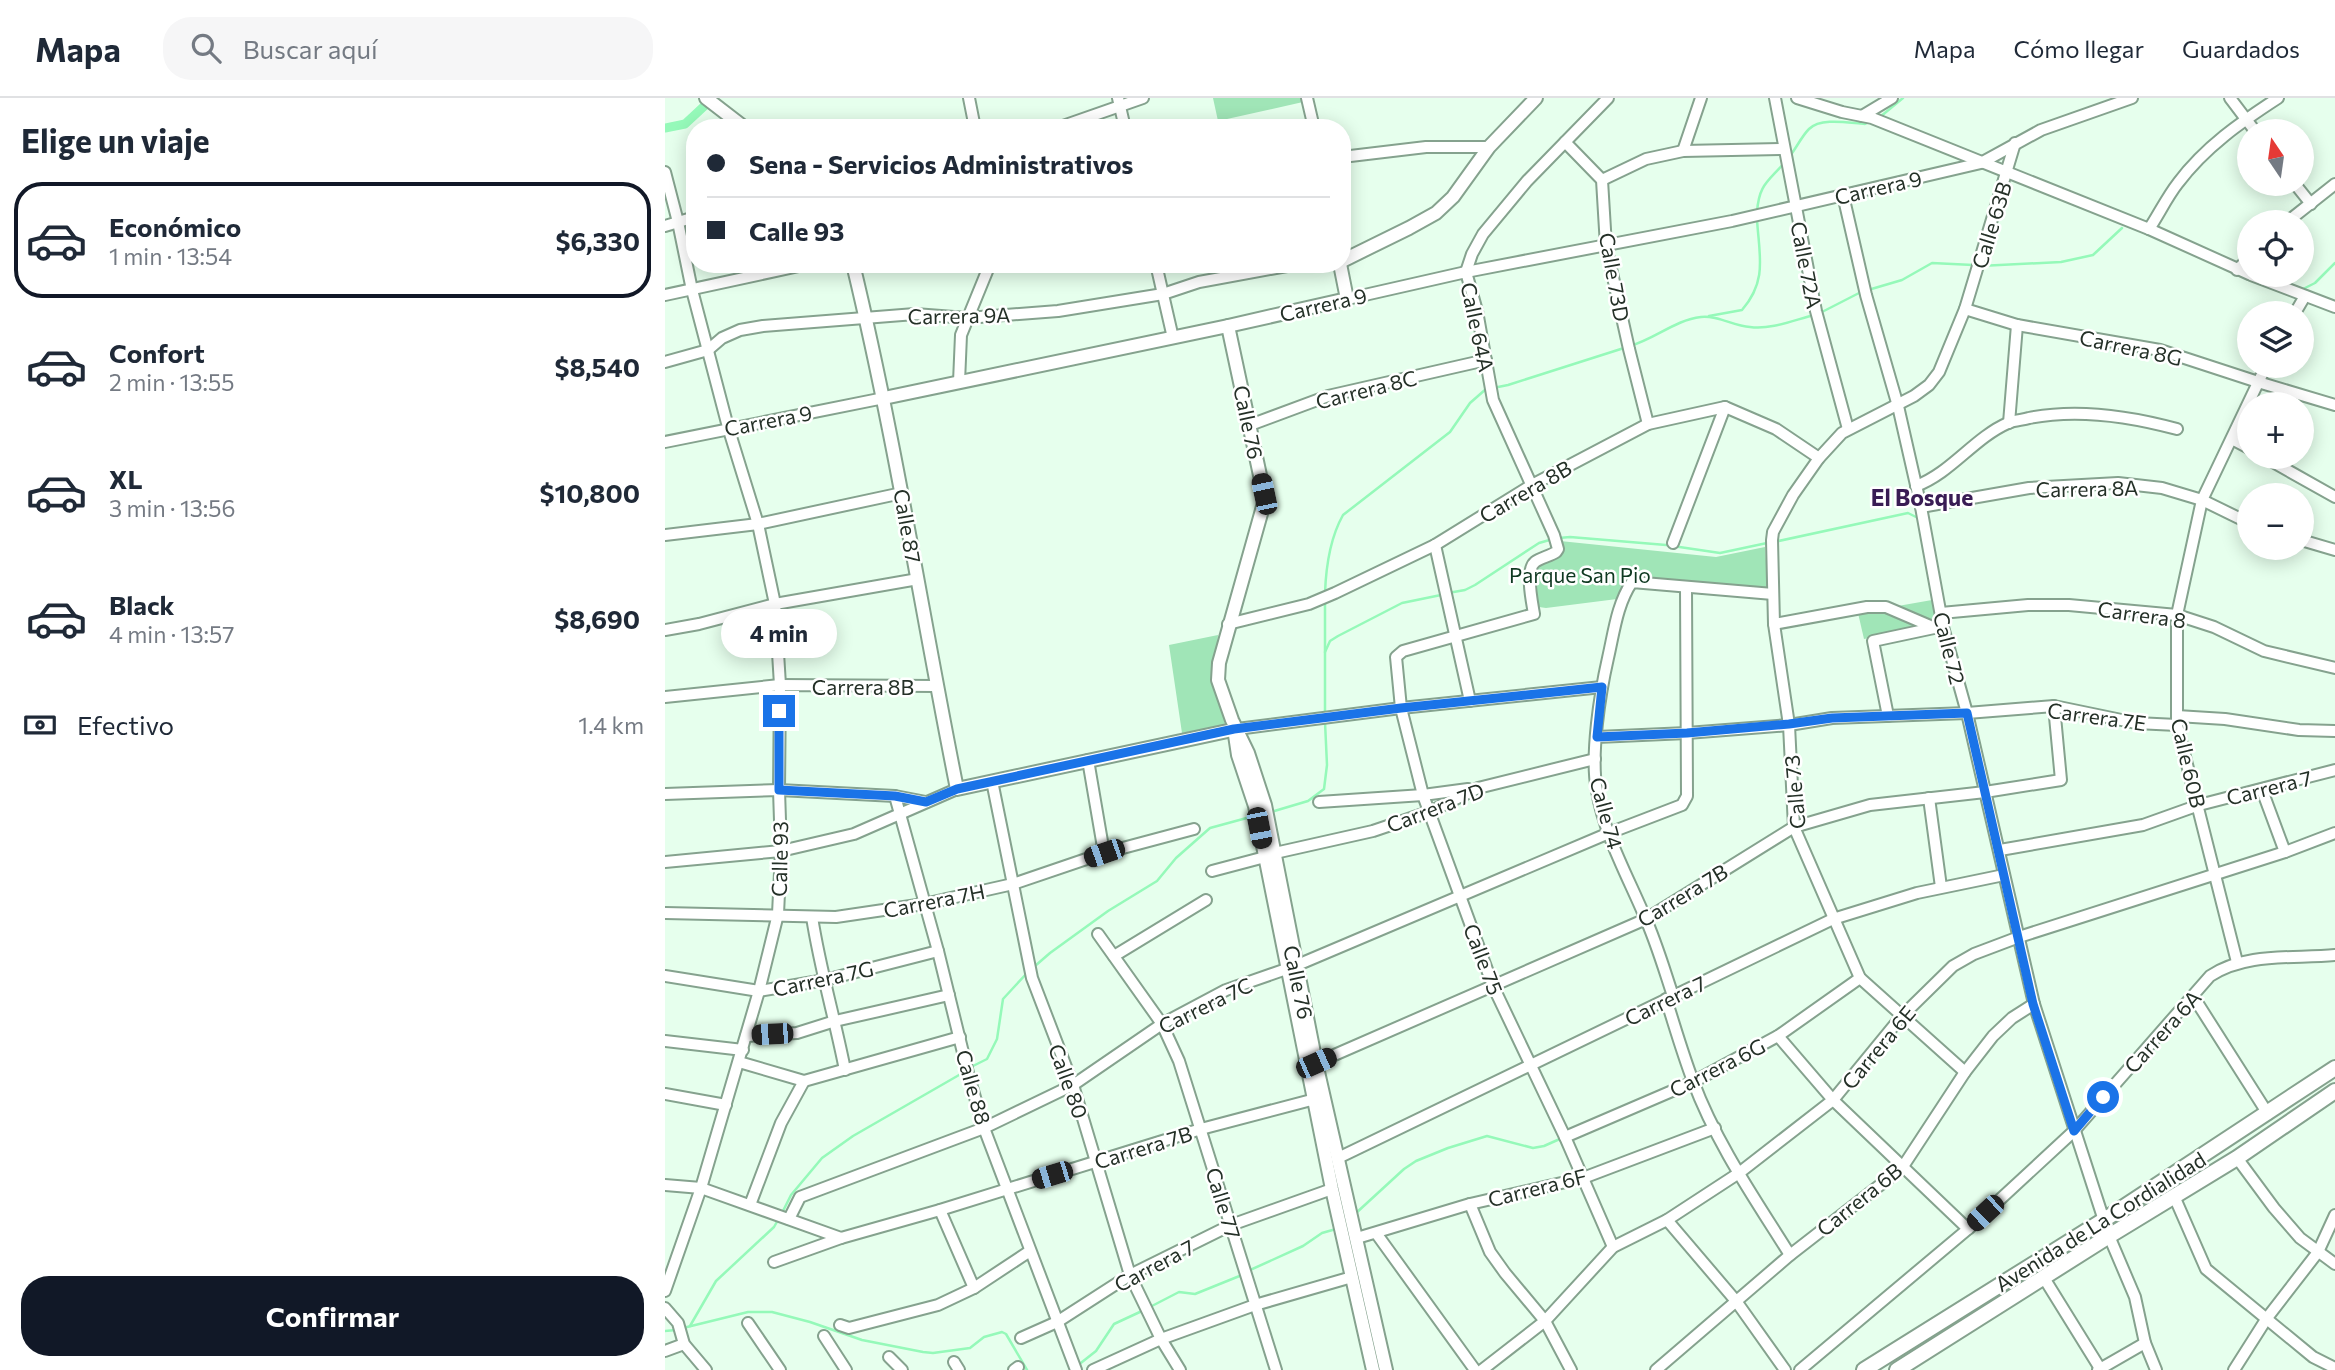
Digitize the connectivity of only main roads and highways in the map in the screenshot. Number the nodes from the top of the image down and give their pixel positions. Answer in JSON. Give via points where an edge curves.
{"nodes":[{"id":1,"x":2335,"y":1068,"type":"edge"},
{"id":2,"x":2335,"y":1091,"type":"edge"},
{"id":3,"x":1864,"y":1370,"type":"edge"},
{"id":4,"x":1896,"y":1370,"type":"edge"}],
"edges":[{"from":1,"to":3,"type":"main road","name":"Avenida de La Cordialidad"},
{"from":2,"to":4,"type":"main road","name":"Avenida de La Cordialidad","via":[[2237,1158]]}]}
